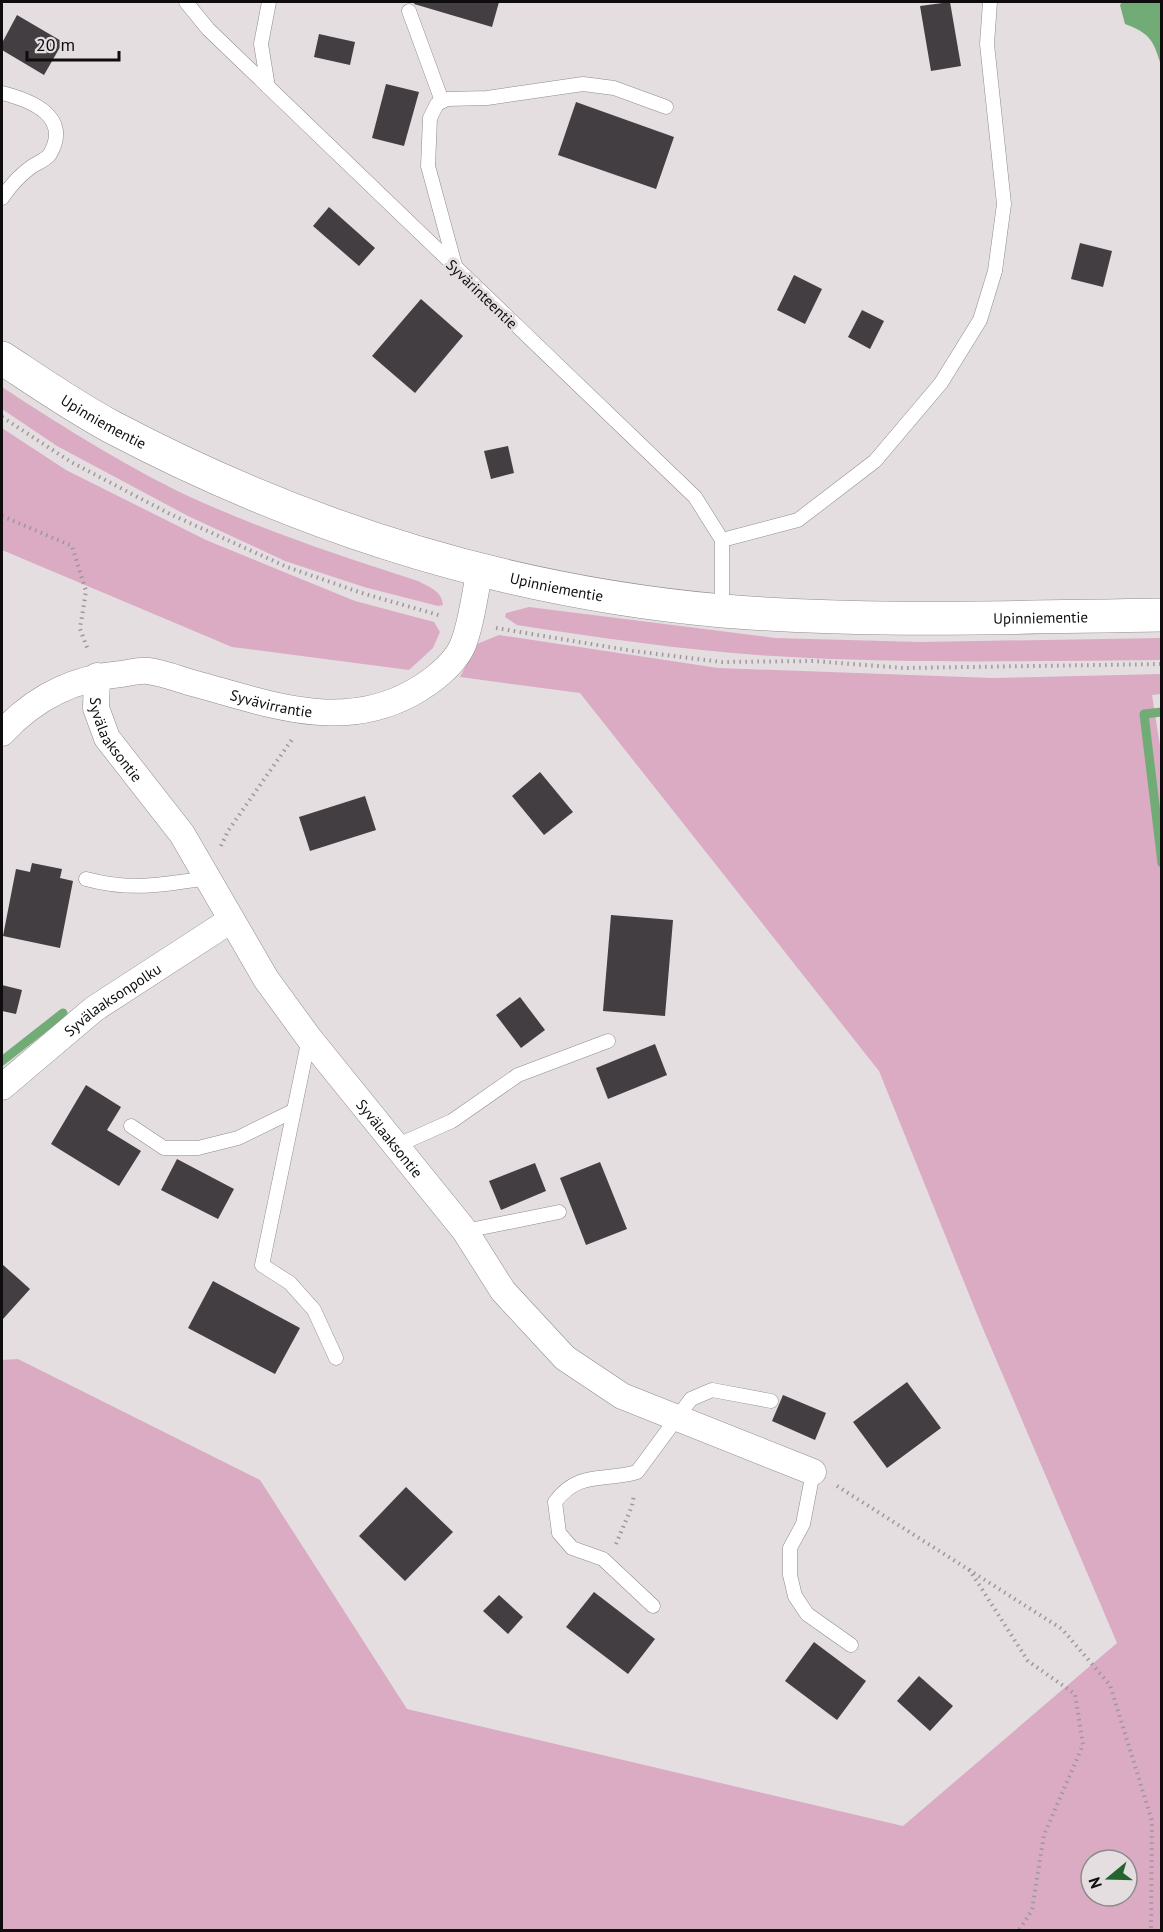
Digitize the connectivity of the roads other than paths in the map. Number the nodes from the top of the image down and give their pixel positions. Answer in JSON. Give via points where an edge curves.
{"nodes":[{"id":1,"x":186,"y":2,"type":"edge"},
{"id":2,"x":269,"y":2,"type":"edge"},
{"id":3,"x":990,"y":2,"type":"edge"},
{"id":4,"x":408,"y":11,"type":"dead end"},
{"id":5,"x":268,"y":87,"type":"junction"},
{"id":6,"x":2,"y":93,"type":"edge"},
{"id":7,"x":442,"y":101,"type":"junction"},
{"id":8,"x":666,"y":107,"type":"dead end"},
{"id":9,"x":2,"y":198,"type":"edge"},
{"id":10,"x":456,"y":269,"type":"junction"},
{"id":11,"x":2,"y":358,"type":"edge"},
{"id":12,"x":722,"y":540,"type":"junction"},
{"id":13,"x":480,"y":571,"type":"junction"},
{"id":14,"x":722,"y":610,"type":"junction"},
{"id":15,"x":1161,"y":615,"type":"edge"},
{"id":16,"x":97,"y":676,"type":"junction"},
{"id":17,"x":2,"y":733,"type":"edge"},
{"id":18,"x":207,"y":878,"type":"junction"},
{"id":19,"x":86,"y":879,"type":"dead end"},
{"id":20,"x":231,"y":920,"type":"junction"},
{"id":21,"x":309,"y":1038,"type":"junction"},
{"id":22,"x":608,"y":1041,"type":"dead end"},
{"id":23,"x":2,"y":1087,"type":"edge"},
{"id":24,"x":293,"y":1111,"type":"junction"},
{"id":25,"x":131,"y":1126,"type":"dead end"},
{"id":26,"x":398,"y":1145,"type":"junction"},
{"id":27,"x":559,"y":1212,"type":"dead end"},
{"id":28,"x":465,"y":1231,"type":"junction"},
{"id":29,"x":336,"y":1358,"type":"dead end"},
{"id":30,"x":771,"y":1401,"type":"dead end"},
{"id":31,"x":675,"y":1418,"type":"junction"},
{"id":32,"x":813,"y":1472,"type":"joint"},
{"id":33,"x":653,"y":1606,"type":"dead end"},
{"id":34,"x":851,"y":1645,"type":"dead end"}],
"edges":[{"from":1,"to":5,"type":"lane","name":"Syvärinteentie"},
{"from":2,"to":5,"type":"lane","via":[[261,44]]},
{"from":3,"to":12,"type":"lane","via":[[987,44],[1004,204],[995,271],[980,320],[941,383],[875,461],[798,520]]},
{"from":4,"to":7,"type":"lane"},
{"from":5,"to":10,"type":"lane","name":"Syvärinteentie"},
{"from":6,"to":9,"type":"lane","via":[[44,109],[54,126],[55,141],[49,156],[12,183]]},
{"from":7,"to":8,"type":"lane","via":[[583,84],[614,88]]},
{"from":7,"to":10,"type":"lane","via":[[430,118],[428,166]]},
{"from":10,"to":12,"type":"lane","name":"Syvärinteentie","via":[[695,497]]},
{"from":11,"to":13,"type":"main road","name":"Upinniementie","via":[[106,424],[203,473],[365,538]]},
{"from":12,"to":14,"type":"lane"},
{"from":13,"to":14,"type":"main road","name":"Upinniementie","via":[[601,595]]},
{"from":13,"to":16,"type":"street","name":"Syvävirrantie","via":[[462,647],[445,669],[392,704],[323,715],[148,671]]},
{"from":14,"to":15,"type":"main road","name":"Upinniementie","via":[[919,618]]},
{"from":16,"to":17,"type":"street","name":"Syvävirrantie","via":[[49,693]]},
{"from":16,"to":18,"type":"street","name":"Syvälaaksontie","via":[[96,708],[107,738],[182,834]]},
{"from":18,"to":19,"type":"lane","via":[[152,887],[113,886]]},
{"from":18,"to":20,"type":"street","name":"Syvälaaksontie"},
{"from":20,"to":21,"type":"street","name":"Syvälaaksontie","via":[[266,979]]},
{"from":20,"to":23,"type":"street","name":"Syvälaaksonpolku","via":[[94,1009]]},
{"from":21,"to":24,"type":"lane"},
{"from":21,"to":26,"type":"street","name":"Syvälaaksontie"},
{"from":22,"to":26,"type":"lane","via":[[518,1075],[452,1121]]},
{"from":24,"to":25,"type":"lane","via":[[238,1138],[198,1148],[164,1148]]},
{"from":24,"to":29,"type":"lane","via":[[262,1265],[290,1284],[314,1310]]},
{"from":26,"to":28,"type":"street","name":"Syvälaaksontie"},
{"from":27,"to":28,"type":"lane"},
{"from":28,"to":31,"type":"street","name":"Syvälaaksontie","via":[[503,1291],[565,1358],[622,1396]]},
{"from":30,"to":31,"type":"lane","via":[[712,1390],[691,1399]]},
{"from":31,"to":32,"type":"street","name":"Syvälaaksontie"},
{"from":31,"to":33,"type":"lane","via":[[637,1472],[580,1480],[555,1502],[559,1533],[565,1541],[572,1548],[603,1559]]},
{"from":32,"to":34,"type":"lane","via":[[803,1524],[790,1548],[790,1575],[795,1596],[807,1614]]}]}
